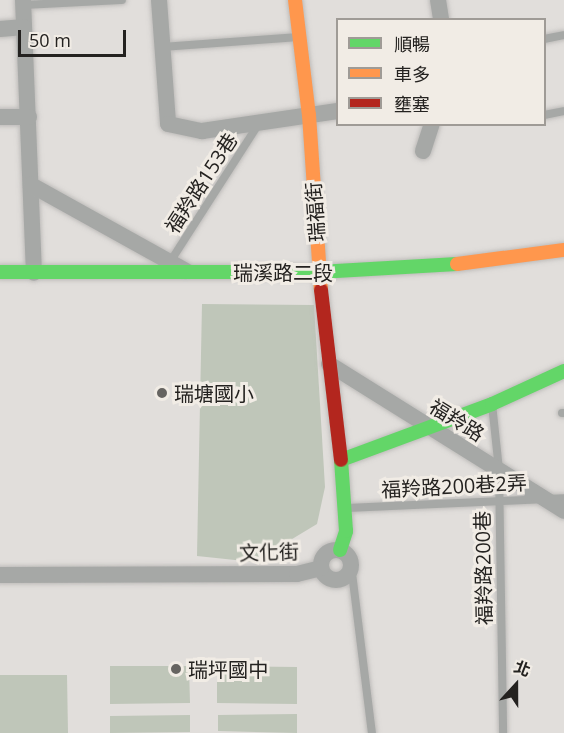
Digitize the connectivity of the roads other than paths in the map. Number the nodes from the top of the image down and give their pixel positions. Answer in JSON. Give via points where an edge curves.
{"nodes":[{"id":1,"x":122,"y":0,"type":"edge"},
{"id":2,"x":159,"y":0,"type":"edge"},
{"id":3,"x":295,"y":0,"type":"edge"},
{"id":4,"x":438,"y":0,"type":"edge"},
{"id":5,"x":23,"y":3,"type":"edge"},
{"id":6,"x":441,"y":18,"type":"edge"},
{"id":7,"x":24,"y":27,"type":"junction"},
{"id":8,"x":0,"y":29,"type":"edge"},
{"id":9,"x":564,"y":35,"type":"edge"},
{"id":10,"x":300,"y":37,"type":"junction"},
{"id":11,"x":546,"y":39,"type":"edge"},
{"id":12,"x":162,"y":47,"type":"junction"},
{"id":13,"x":336,"y":111,"type":"edge"},
{"id":14,"x":564,"y":111,"type":"edge"},
{"id":15,"x":309,"y":115,"type":"junction"},
{"id":16,"x":546,"y":115,"type":"edge"},
{"id":17,"x":0,"y":117,"type":"edge"},
{"id":18,"x":29,"y":117,"type":"junction"},
{"id":19,"x":260,"y":122,"type":"junction"},
{"id":20,"x":431,"y":126,"type":"edge"},
{"id":21,"x":423,"y":151,"type":"dead end"},
{"id":22,"x":31,"y":185,"type":"junction"},
{"id":23,"x":564,"y":250,"type":"edge"},
{"id":24,"x":170,"y":262,"type":"junction"},
{"id":25,"x":0,"y":272,"type":"edge"},
{"id":26,"x":187,"y":272,"type":"junction"},
{"id":27,"x":319,"y":272,"type":"junction"},
{"id":28,"x":34,"y":273,"type":"junction"},
{"id":29,"x":329,"y":364,"type":"junction"},
{"id":30,"x":564,"y":371,"type":"edge"},
{"id":31,"x":492,"y":404,"type":"junction"},
{"id":32,"x":428,"y":426,"type":"junction"},
{"id":33,"x":341,"y":460,"type":"junction"},
{"id":34,"x":499,"y":470,"type":"junction"},
{"id":35,"x":544,"y":498,"type":"junction"},
{"id":36,"x":564,"y":498,"type":"edge"},
{"id":37,"x":498,"y":502,"type":"junction"},
{"id":38,"x":346,"y":508,"type":"junction"},
{"id":39,"x":564,"y":511,"type":"edge"},
{"id":40,"x":340,"y":550,"type":"junction"},
{"id":41,"x":351,"y":565,"type":"junction"},
{"id":42,"x":321,"y":568,"type":"junction"},
{"id":43,"x":0,"y":574,"type":"edge"},
{"id":44,"x":372,"y":733,"type":"edge"},
{"id":45,"x":503,"y":733,"type":"edge"}],
"edges":[{"from":1,"to":5,"type":"lane"},
{"from":2,"to":12,"type":"street"},
{"from":3,"to":10,"type":"street","name":"瑞福街"},
{"from":4,"to":6,"type":"street"},
{"from":5,"to":7,"type":"street"},
{"from":7,"to":8,"type":"street"},
{"from":7,"to":18,"type":"street"},
{"from":9,"to":11,"type":"lane"},
{"from":10,"to":12,"type":"lane"},
{"from":10,"to":15,"type":"street","name":"瑞福街"},
{"from":12,"to":19,"type":"street","via":[[168,124],[202,131]]},
{"from":13,"to":15,"type":"street"},
{"from":14,"to":16,"type":"lane"},
{"from":15,"to":19,"type":"street"},
{"from":15,"to":27,"type":"street","name":"瑞福街"},
{"from":17,"to":18,"type":"street"},
{"from":18,"to":22,"type":"street"},
{"from":19,"to":24,"type":"lane","name":"福羚路153巷"},
{"from":20,"to":21,"type":"street"},
{"from":22,"to":24,"type":"street"},
{"from":22,"to":28,"type":"street"},
{"from":23,"to":27,"type":"street","name":"瑞溪路二段","via":[[477,263]]},
{"from":24,"to":26,"type":"street"},
{"from":25,"to":28,"type":"street","name":"瑞溪路二段"},
{"from":26,"to":27,"type":"street","name":"瑞溪路二段"},
{"from":26,"to":28,"type":"street","name":"瑞溪路二段"},
{"from":27,"to":29,"type":"street","name":"瑞福街"},
{"from":29,"to":32,"type":"street","name":"福羚路"},
{"from":29,"to":33,"type":"street","name":"瑞福街"},
{"from":30,"to":31,"type":"street"},
{"from":31,"to":32,"type":"street"},
{"from":31,"to":34,"type":"lane","name":"福羚路200巷"},
{"from":32,"to":33,"type":"street"},
{"from":32,"to":34,"type":"street","name":"福羚路"},
{"from":33,"to":38,"type":"street"},
{"from":34,"to":35,"type":"street","name":"福羚路"},
{"from":34,"to":37,"type":"lane","name":"福羚路200巷"},
{"from":35,"to":36,"type":"lane","name":"福羚路200巷2弄"},
{"from":35,"to":37,"type":"lane","name":"福羚路200巷2弄"},
{"from":35,"to":39,"type":"street","name":"福羚路"},
{"from":37,"to":38,"type":"lane","name":"福羚路200巷2弄"},
{"from":37,"to":45,"type":"lane","name":"福羚路200巷"},
{"from":38,"to":40,"type":"street","via":[[346,531]]},
{"from":40,"to":41,"type":"street"},
{"from":40,"to":42,"type":"street","name":"文化街","via":[[326,554]]},
{"from":41,"to":42,"type":"street","via":[[340,580],[326,576]]},
{"from":41,"to":44,"type":"lane"},
{"from":42,"to":43,"type":"street","name":"文化街","via":[[286,575]]}]}
